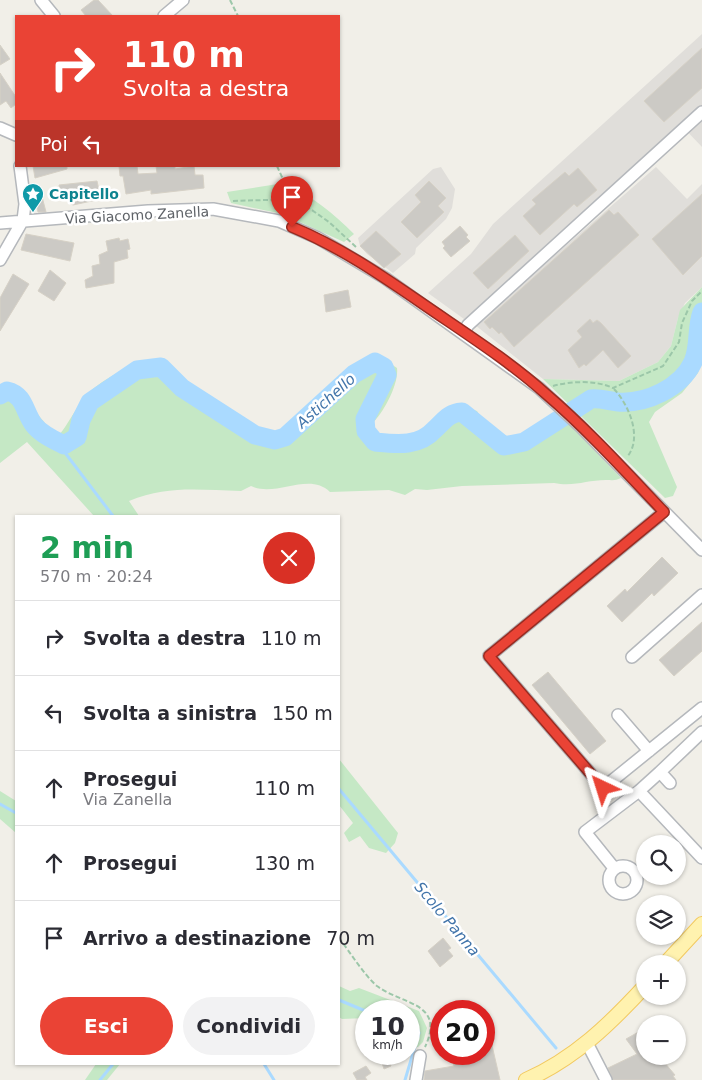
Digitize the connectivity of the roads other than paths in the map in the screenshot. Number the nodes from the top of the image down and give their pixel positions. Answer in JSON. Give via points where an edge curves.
{"nodes":[{"id":1,"x":41,"y":0,"type":"edge"},
{"id":2,"x":183,"y":0,"type":"edge"},
{"id":3,"x":53,"y":15,"type":"edge"},
{"id":4,"x":165,"y":15,"type":"edge"},
{"id":5,"x":702,"y":112,"type":"edge"},
{"id":6,"x":0,"y":128,"type":"edge"},
{"id":7,"x":15,"y":135,"type":"edge"},
{"id":8,"x":20,"y":167,"type":"edge"},
{"id":9,"x":23,"y":220,"type":"junction"},
{"id":10,"x":0,"y":223,"type":"edge"},
{"id":11,"x":0,"y":260,"type":"edge"},
{"id":12,"x":464,"y":332,"type":"junction"},
{"id":13,"x":664,"y":512,"type":"junction"},
{"id":14,"x":702,"y":550,"type":"edge"},
{"id":15,"x":702,"y":595,"type":"edge"},
{"id":16,"x":632,"y":657,"type":"dead end"},
{"id":17,"x":702,"y":708,"type":"edge"},
{"id":18,"x":618,"y":715,"type":"dead end"},
{"id":19,"x":702,"y":732,"type":"edge"},
{"id":20,"x":649,"y":751,"type":"junction"},
{"id":21,"x":660,"y":772,"type":"junction"},
{"id":22,"x":670,"y":783,"type":"dead end"},
{"id":23,"x":639,"y":791,"type":"junction"},
{"id":24,"x":702,"y":858,"type":"edge"},
{"id":25,"x":614,"y":868,"type":"dead end"},
{"id":26,"x":702,"y":924,"type":"edge"},
{"id":27,"x":673,"y":955,"type":"edge"},
{"id":28,"x":636,"y":995,"type":"edge"},
{"id":29,"x":587,"y":1043,"type":"junction"},
{"id":30,"x":418,"y":1065,"type":"edge"},
{"id":31,"x":416,"y":1080,"type":"edge"},
{"id":32,"x":526,"y":1080,"type":"edge"},
{"id":33,"x":606,"y":1080,"type":"edge"}],
"edges":[{"from":1,"to":3,"type":"street"},
{"from":2,"to":4,"type":"street"},
{"from":5,"to":12,"type":"street"},
{"from":6,"to":7,"type":"street"},
{"from":8,"to":9,"type":"street","via":[[25,204]]},
{"from":9,"to":10,"type":"street","name":"Via Giacomo Zanella"},
{"from":9,"to":11,"type":"street"},
{"from":9,"to":12,"type":"street","name":"Via Giacomo Zanella","via":[[213,209],[279,221],[349,255]]},
{"from":12,"to":13,"type":"street","name":"Via Giacomo Zanella","via":[[543,391]]},
{"from":13,"to":14,"type":"street","name":"Via Giacomo Zanella"},
{"from":13,"to":20,"type":"street","via":[[489,656],[603,788]]},
{"from":15,"to":16,"type":"street"},
{"from":17,"to":20,"type":"street"},
{"from":18,"to":20,"type":"street"},
{"from":19,"to":21,"type":"street"},
{"from":21,"to":22,"type":"street"},
{"from":21,"to":23,"type":"street"},
{"from":23,"to":24,"type":"street"},
{"from":23,"to":25,"type":"street","via":[[586,832]]},
{"from":26,"to":27,"type":"main road"},
{"from":28,"to":29,"type":"main road"},
{"from":29,"to":32,"type":"main road"},
{"from":29,"to":33,"type":"street"},
{"from":30,"to":31,"type":"street"}]}
